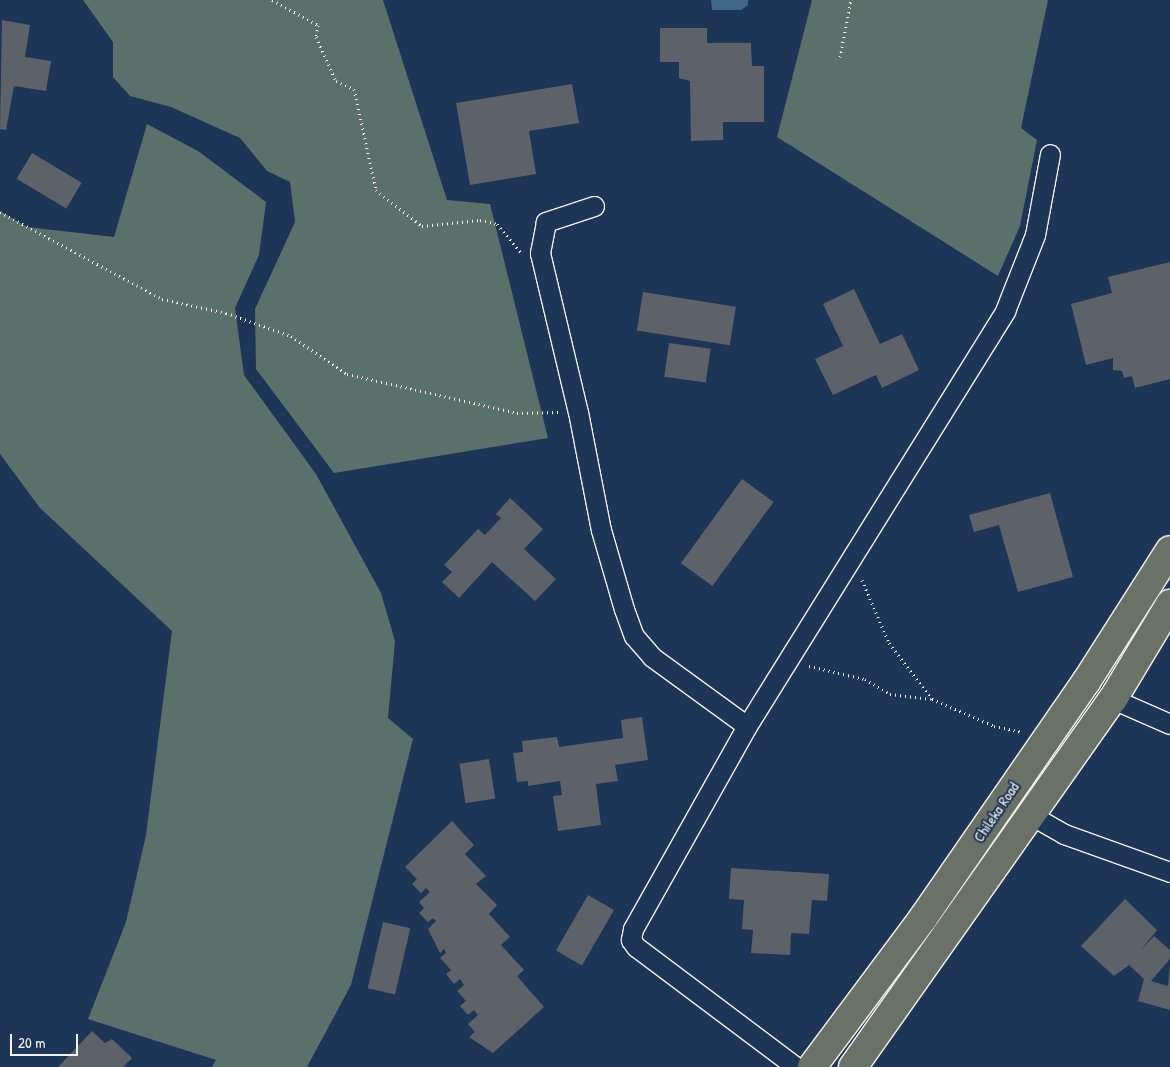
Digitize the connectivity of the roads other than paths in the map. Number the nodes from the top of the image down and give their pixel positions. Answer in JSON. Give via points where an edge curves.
{"nodes":[{"id":1,"x":1050,"y":154,"type":"dead end"},
{"id":2,"x":594,"y":206,"type":"dead end"},
{"id":3,"x":1170,"y":550,"type":"edge"},
{"id":4,"x":1170,"y":604,"type":"edge"},
{"id":5,"x":1113,"y":699,"type":"junction"},
{"id":6,"x":1170,"y":724,"type":"edge"},
{"id":7,"x":747,"y":726,"type":"junction"},
{"id":8,"x":1029,"y":814,"type":"junction"},
{"id":9,"x":1170,"y":872,"type":"edge"},
{"id":10,"x":796,"y":1067,"type":"edge"},
{"id":11,"x":812,"y":1067,"type":"edge"},
{"id":12,"x":853,"y":1067,"type":"edge"}],
"edges":[{"from":1,"to":7,"type":"street","via":[[1035,235],[1005,311]]},
{"from":2,"to":7,"type":"street","via":[[546,222],[540,253],[578,412],[601,530],[634,636],[652,657]]},
{"from":3,"to":11,"type":"highway","name":"Chileka Road","via":[[923,918]]},
{"from":4,"to":5,"type":"highway","name":"Chileka Road"},
{"from":5,"to":6,"type":"street"},
{"from":5,"to":8,"type":"highway","name":"Chileka Road"},
{"from":7,"to":10,"type":"street","via":[[631,940],[699,997]]},
{"from":8,"to":9,"type":"street","via":[[1064,834]]},
{"from":8,"to":12,"type":"highway","name":"Chileka Road"}]}
